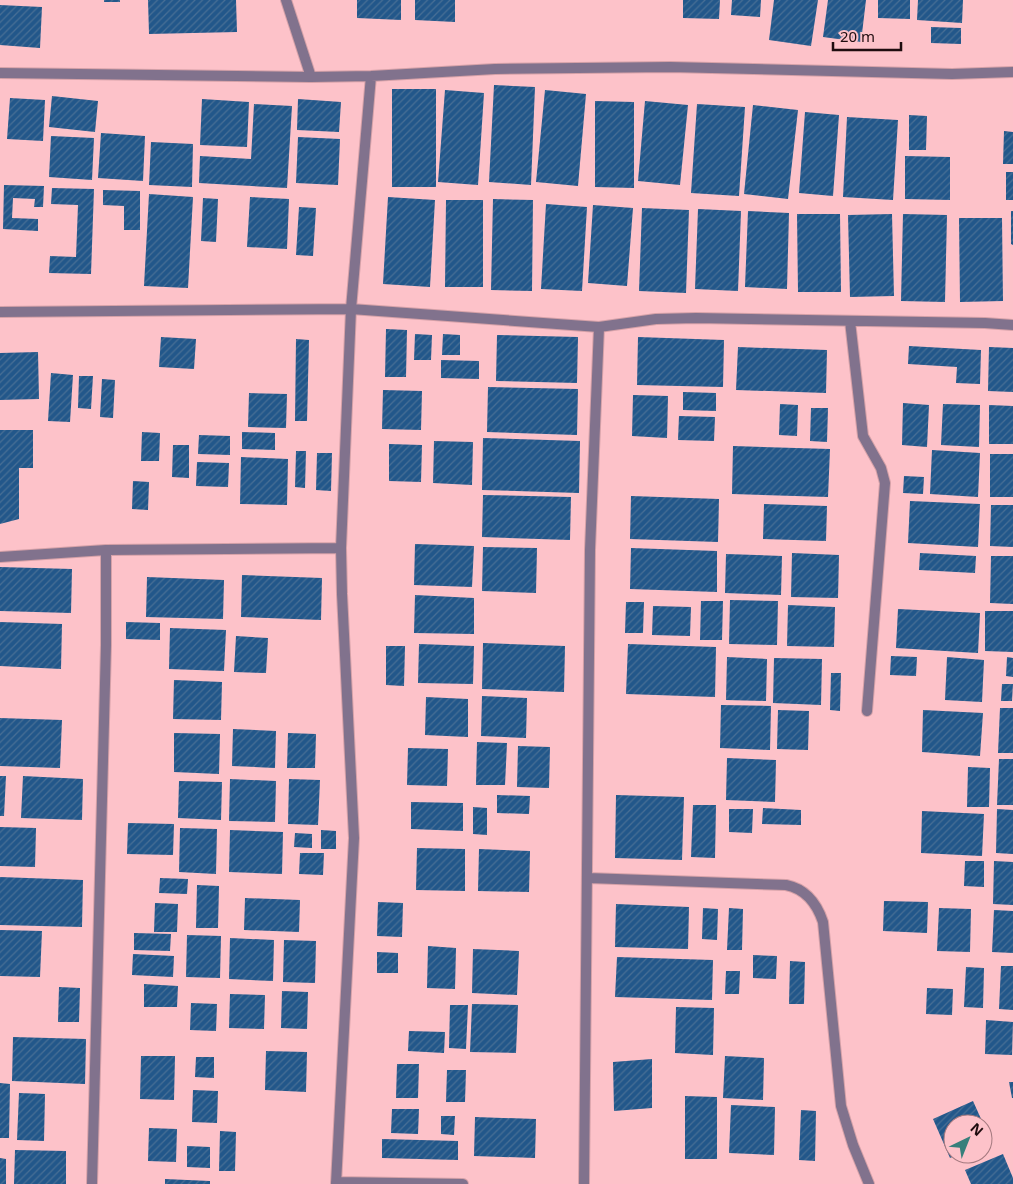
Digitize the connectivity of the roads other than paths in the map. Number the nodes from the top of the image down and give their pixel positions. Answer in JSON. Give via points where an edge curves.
{"nodes":[{"id":1,"x":286,"y":0,"type":"edge"},
{"id":2,"x":0,"y":72,"type":"edge"},
{"id":3,"x":1013,"y":72,"type":"edge"},
{"id":4,"x":371,"y":76,"type":"junction"},
{"id":5,"x":311,"y":77,"type":"junction"},
{"id":6,"x":351,"y":309,"type":"junction"},
{"id":7,"x":0,"y":312,"type":"edge"},
{"id":8,"x":850,"y":321,"type":"junction"},
{"id":9,"x":1013,"y":325,"type":"edge"},
{"id":10,"x":599,"y":327,"type":"junction"},
{"id":11,"x":341,"y":548,"type":"junction"},
{"id":12,"x":106,"y":550,"type":"junction"},
{"id":13,"x":0,"y":558,"type":"edge"},
{"id":14,"x":867,"y":711,"type":"dead end"},
{"id":15,"x":588,"y":878,"type":"junction"},
{"id":16,"x":336,"y":1183,"type":"edge"},
{"id":17,"x":92,"y":1184,"type":"edge"},
{"id":18,"x":463,"y":1184,"type":"edge"},
{"id":19,"x":584,"y":1184,"type":"edge"},
{"id":20,"x":869,"y":1184,"type":"edge"}],
"edges":[{"from":1,"to":5,"type":"street"},
{"from":2,"to":5,"type":"street"},
{"from":3,"to":4,"type":"street","via":[[952,74],[670,67],[495,69]]},
{"from":4,"to":5,"type":"street"},
{"from":4,"to":6,"type":"street"},
{"from":6,"to":7,"type":"street"},
{"from":6,"to":10,"type":"street"},
{"from":6,"to":11,"type":"street"},
{"from":8,"to":9,"type":"street"},
{"from":8,"to":10,"type":"street","via":[[696,318]]},
{"from":8,"to":14,"type":"street","via":[[864,436],[885,483]]},
{"from":10,"to":15,"type":"street","via":[[590,550]]},
{"from":11,"to":12,"type":"street"},
{"from":11,"to":16,"type":"street","via":[[354,838]]},
{"from":12,"to":13,"type":"street"},
{"from":12,"to":17,"type":"street"},
{"from":15,"to":19,"type":"street"},
{"from":15,"to":20,"type":"street","via":[[786,885],[809,896],[823,922],[841,1106]]},
{"from":16,"to":18,"type":"street"}]}
